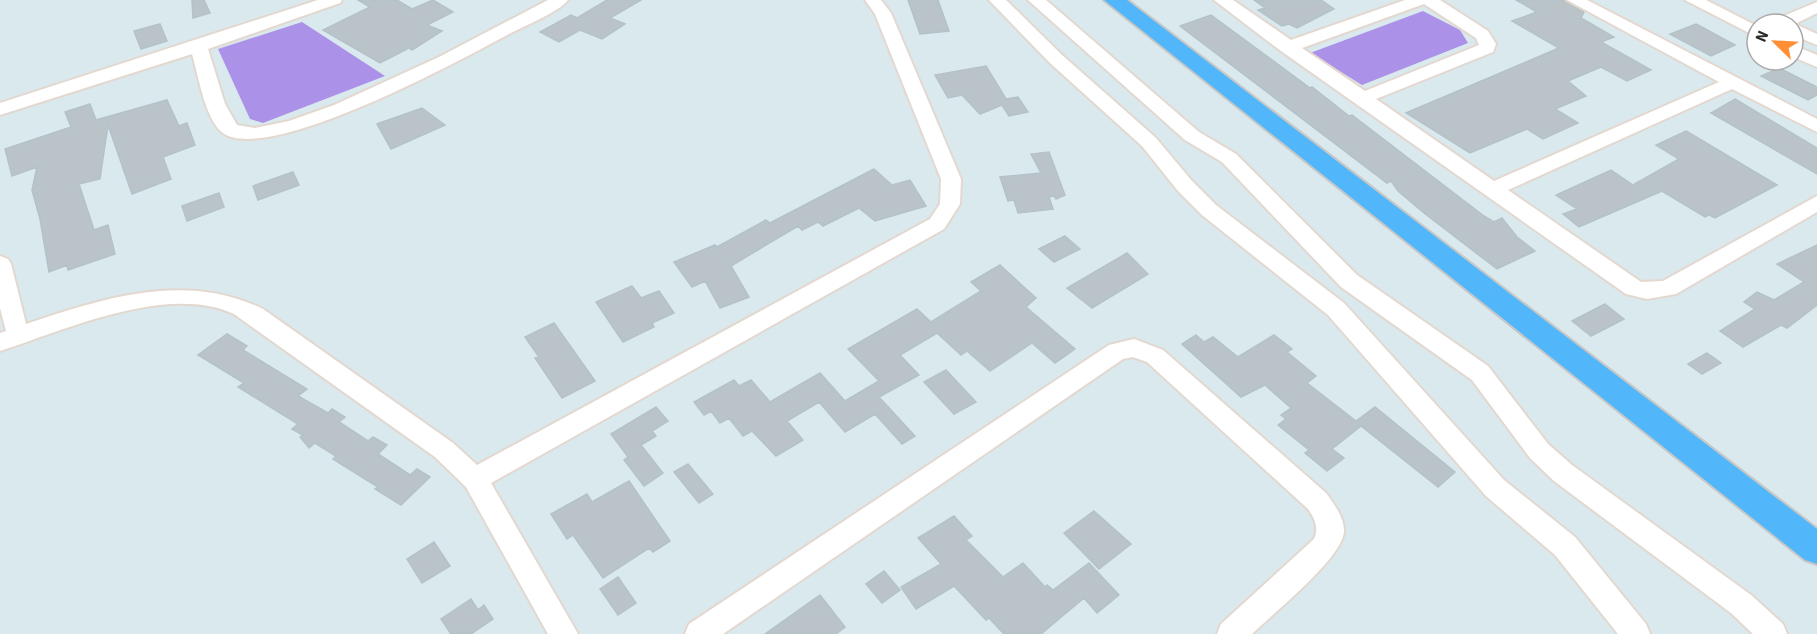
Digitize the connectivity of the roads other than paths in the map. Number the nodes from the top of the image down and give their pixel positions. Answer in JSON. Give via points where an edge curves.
{"nodes":[{"id":1,"x":334,"y":0,"type":"edge"},
{"id":2,"x":560,"y":0,"type":"edge"},
{"id":3,"x":873,"y":0,"type":"edge"},
{"id":4,"x":997,"y":0,"type":"edge"},
{"id":5,"x":1036,"y":0,"type":"edge"},
{"id":6,"x":1114,"y":0,"type":"edge"},
{"id":7,"x":1222,"y":0,"type":"edge"},
{"id":8,"x":1420,"y":0,"type":"edge"},
{"id":9,"x":1429,"y":0,"type":"edge"},
{"id":10,"x":1575,"y":0,"type":"edge"},
{"id":11,"x":1694,"y":0,"type":"edge"},
{"id":12,"x":1745,"y":26,"type":"edge"},
{"id":13,"x":199,"y":46,"type":"junction"},
{"id":14,"x":1287,"y":47,"type":"junction"},
{"id":15,"x":1733,"y":82,"type":"junction"},
{"id":16,"x":1361,"y":99,"type":"junction"},
{"id":17,"x":1151,"y":102,"type":"junction"},
{"id":18,"x":0,"y":109,"type":"edge"},
{"id":19,"x":1120,"y":114,"type":"junction"},
{"id":20,"x":1817,"y":126,"type":"edge"},
{"id":21,"x":1491,"y":190,"type":"junction"},
{"id":22,"x":1817,"y":203,"type":"edge"},
{"id":23,"x":0,"y":264,"type":"edge"},
{"id":24,"x":9,"y":338,"type":"edge"},
{"id":25,"x":475,"y":479,"type":"junction"},
{"id":26,"x":1817,"y":549,"type":"edge"},
{"id":27,"x":564,"y":634,"type":"edge"},
{"id":28,"x":699,"y":634,"type":"edge"},
{"id":29,"x":1232,"y":634,"type":"edge"},
{"id":30,"x":1636,"y":634,"type":"edge"},
{"id":31,"x":1773,"y":634,"type":"edge"}],
"edges":[{"from":1,"to":13,"type":"street"},
{"from":2,"to":13,"type":"street","via":[[387,89],[267,134],[246,135],[232,131],[222,122]]},
{"from":3,"to":25,"type":"street","via":[[883,14],[951,178],[950,204],[937,224]]},
{"from":4,"to":19,"type":"street","via":[[1056,59]]},
{"from":5,"to":17,"type":"street"},
{"from":6,"to":26,"type":"main road"},
{"from":7,"to":14,"type":"street"},
{"from":8,"to":14,"type":"street"},
{"from":9,"to":16,"type":"street","via":[[1482,34],[1487,48]]},
{"from":10,"to":15,"type":"street"},
{"from":11,"to":12,"type":"street"},
{"from":13,"to":18,"type":"street"},
{"from":14,"to":16,"type":"street"},
{"from":15,"to":20,"type":"street"},
{"from":15,"to":21,"type":"street"},
{"from":16,"to":21,"type":"street"},
{"from":17,"to":19,"type":"street"},
{"from":17,"to":31,"type":"street","via":[[1192,136],[1229,158],[1349,281],[1480,373],[1539,451],[1563,473],[1741,604]]},
{"from":19,"to":30,"type":"street","via":[[1209,210],[1348,321],[1495,488],[1565,546]]},
{"from":21,"to":22,"type":"street","via":[[1623,283],[1647,291],[1668,288]]},
{"from":23,"to":24,"type":"street"},
{"from":24,"to":25,"type":"street","via":[[86,313],[158,298],[229,303],[255,315],[426,436]]},
{"from":25,"to":27,"type":"street"},
{"from":28,"to":29,"type":"street","via":[[1117,351],[1134,348],[1155,356],[1317,501],[1331,525],[1330,539],[1324,548]]}]}
